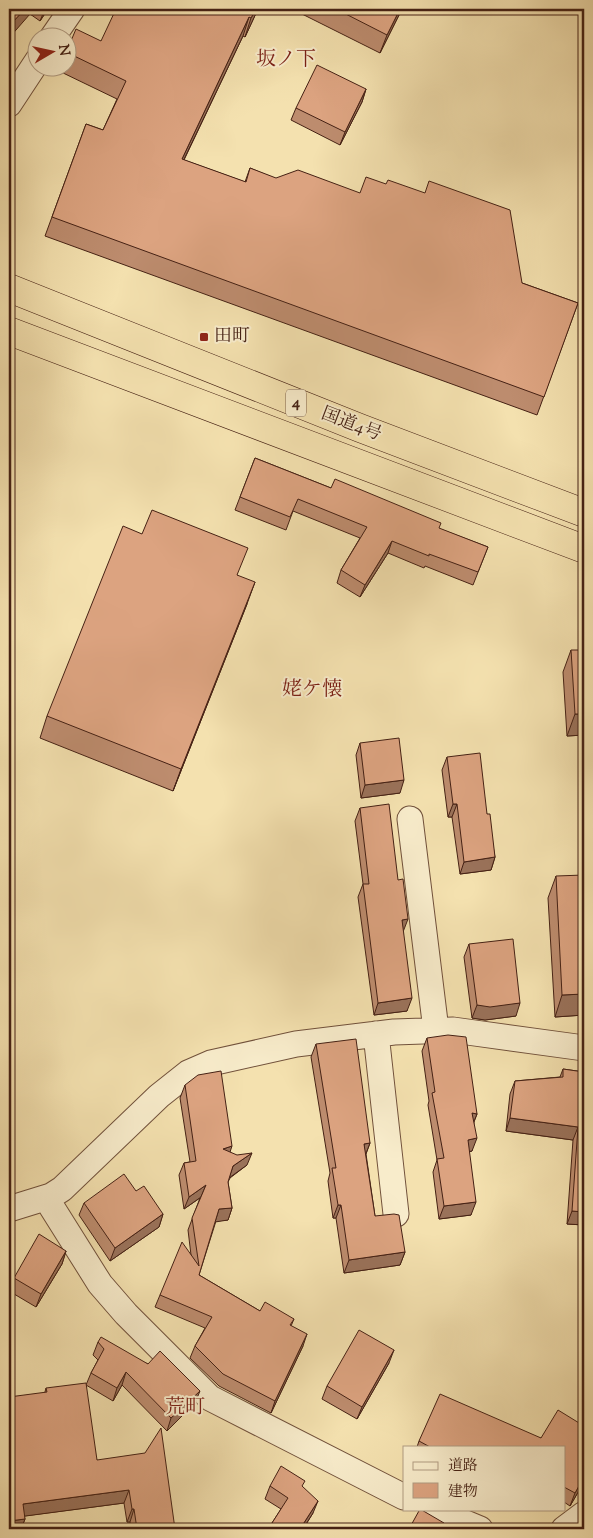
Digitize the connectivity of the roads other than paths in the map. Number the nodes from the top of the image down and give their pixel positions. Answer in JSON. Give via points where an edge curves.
{"nodes":[{"id":1,"x":72,"y":9,"type":"edge"},
{"id":2,"x":59,"y":28,"type":"edge"},
{"id":3,"x":28,"y":75,"type":"edge"},
{"id":4,"x":9,"y":104,"type":"edge"},
{"id":5,"x":9,"y":288,"type":"edge"},
{"id":6,"x":9,"y":331,"type":"edge"},
{"id":7,"x":584,"y":513,"type":"edge"},
{"id":8,"x":584,"y":549,"type":"edge"},
{"id":9,"x":410,"y":819,"type":"dead end"},
{"id":10,"x":436,"y":1030,"type":"junction"},
{"id":11,"x":376,"y":1034,"type":"junction"},
{"id":12,"x":584,"y":1048,"type":"edge"},
{"id":13,"x":46,"y":1198,"type":"junction"},
{"id":14,"x":9,"y":1210,"type":"edge"},
{"id":15,"x":396,"y":1214,"type":"edge"},
{"id":16,"x":403,"y":1496,"type":"edge"},
{"id":17,"x":434,"y":1510,"type":"edge"},
{"id":18,"x":584,"y":1514,"type":"edge"},
{"id":19,"x":480,"y":1529,"type":"edge"},
{"id":20,"x":564,"y":1529,"type":"edge"}],
"edges":[{"from":1,"to":2,"type":"street"},
{"from":3,"to":4,"type":"street"},
{"from":5,"to":7,"type":"highway","name":"国道4号","number":"4"},
{"from":6,"to":8,"type":"highway","name":"国道4号","number":"4"},
{"from":9,"to":10,"type":"street"},
{"from":10,"to":11,"type":"street"},
{"from":10,"to":12,"type":"street"},
{"from":11,"to":13,"type":"street","via":[[296,1044],[211,1063],[188,1074],[159,1096],[62,1188]]},
{"from":11,"to":15,"type":"street"},
{"from":13,"to":14,"type":"street"},
{"from":13,"to":16,"type":"street","via":[[100,1284],[210,1398]]},
{"from":17,"to":19,"type":"street"},
{"from":18,"to":20,"type":"street"}]}
